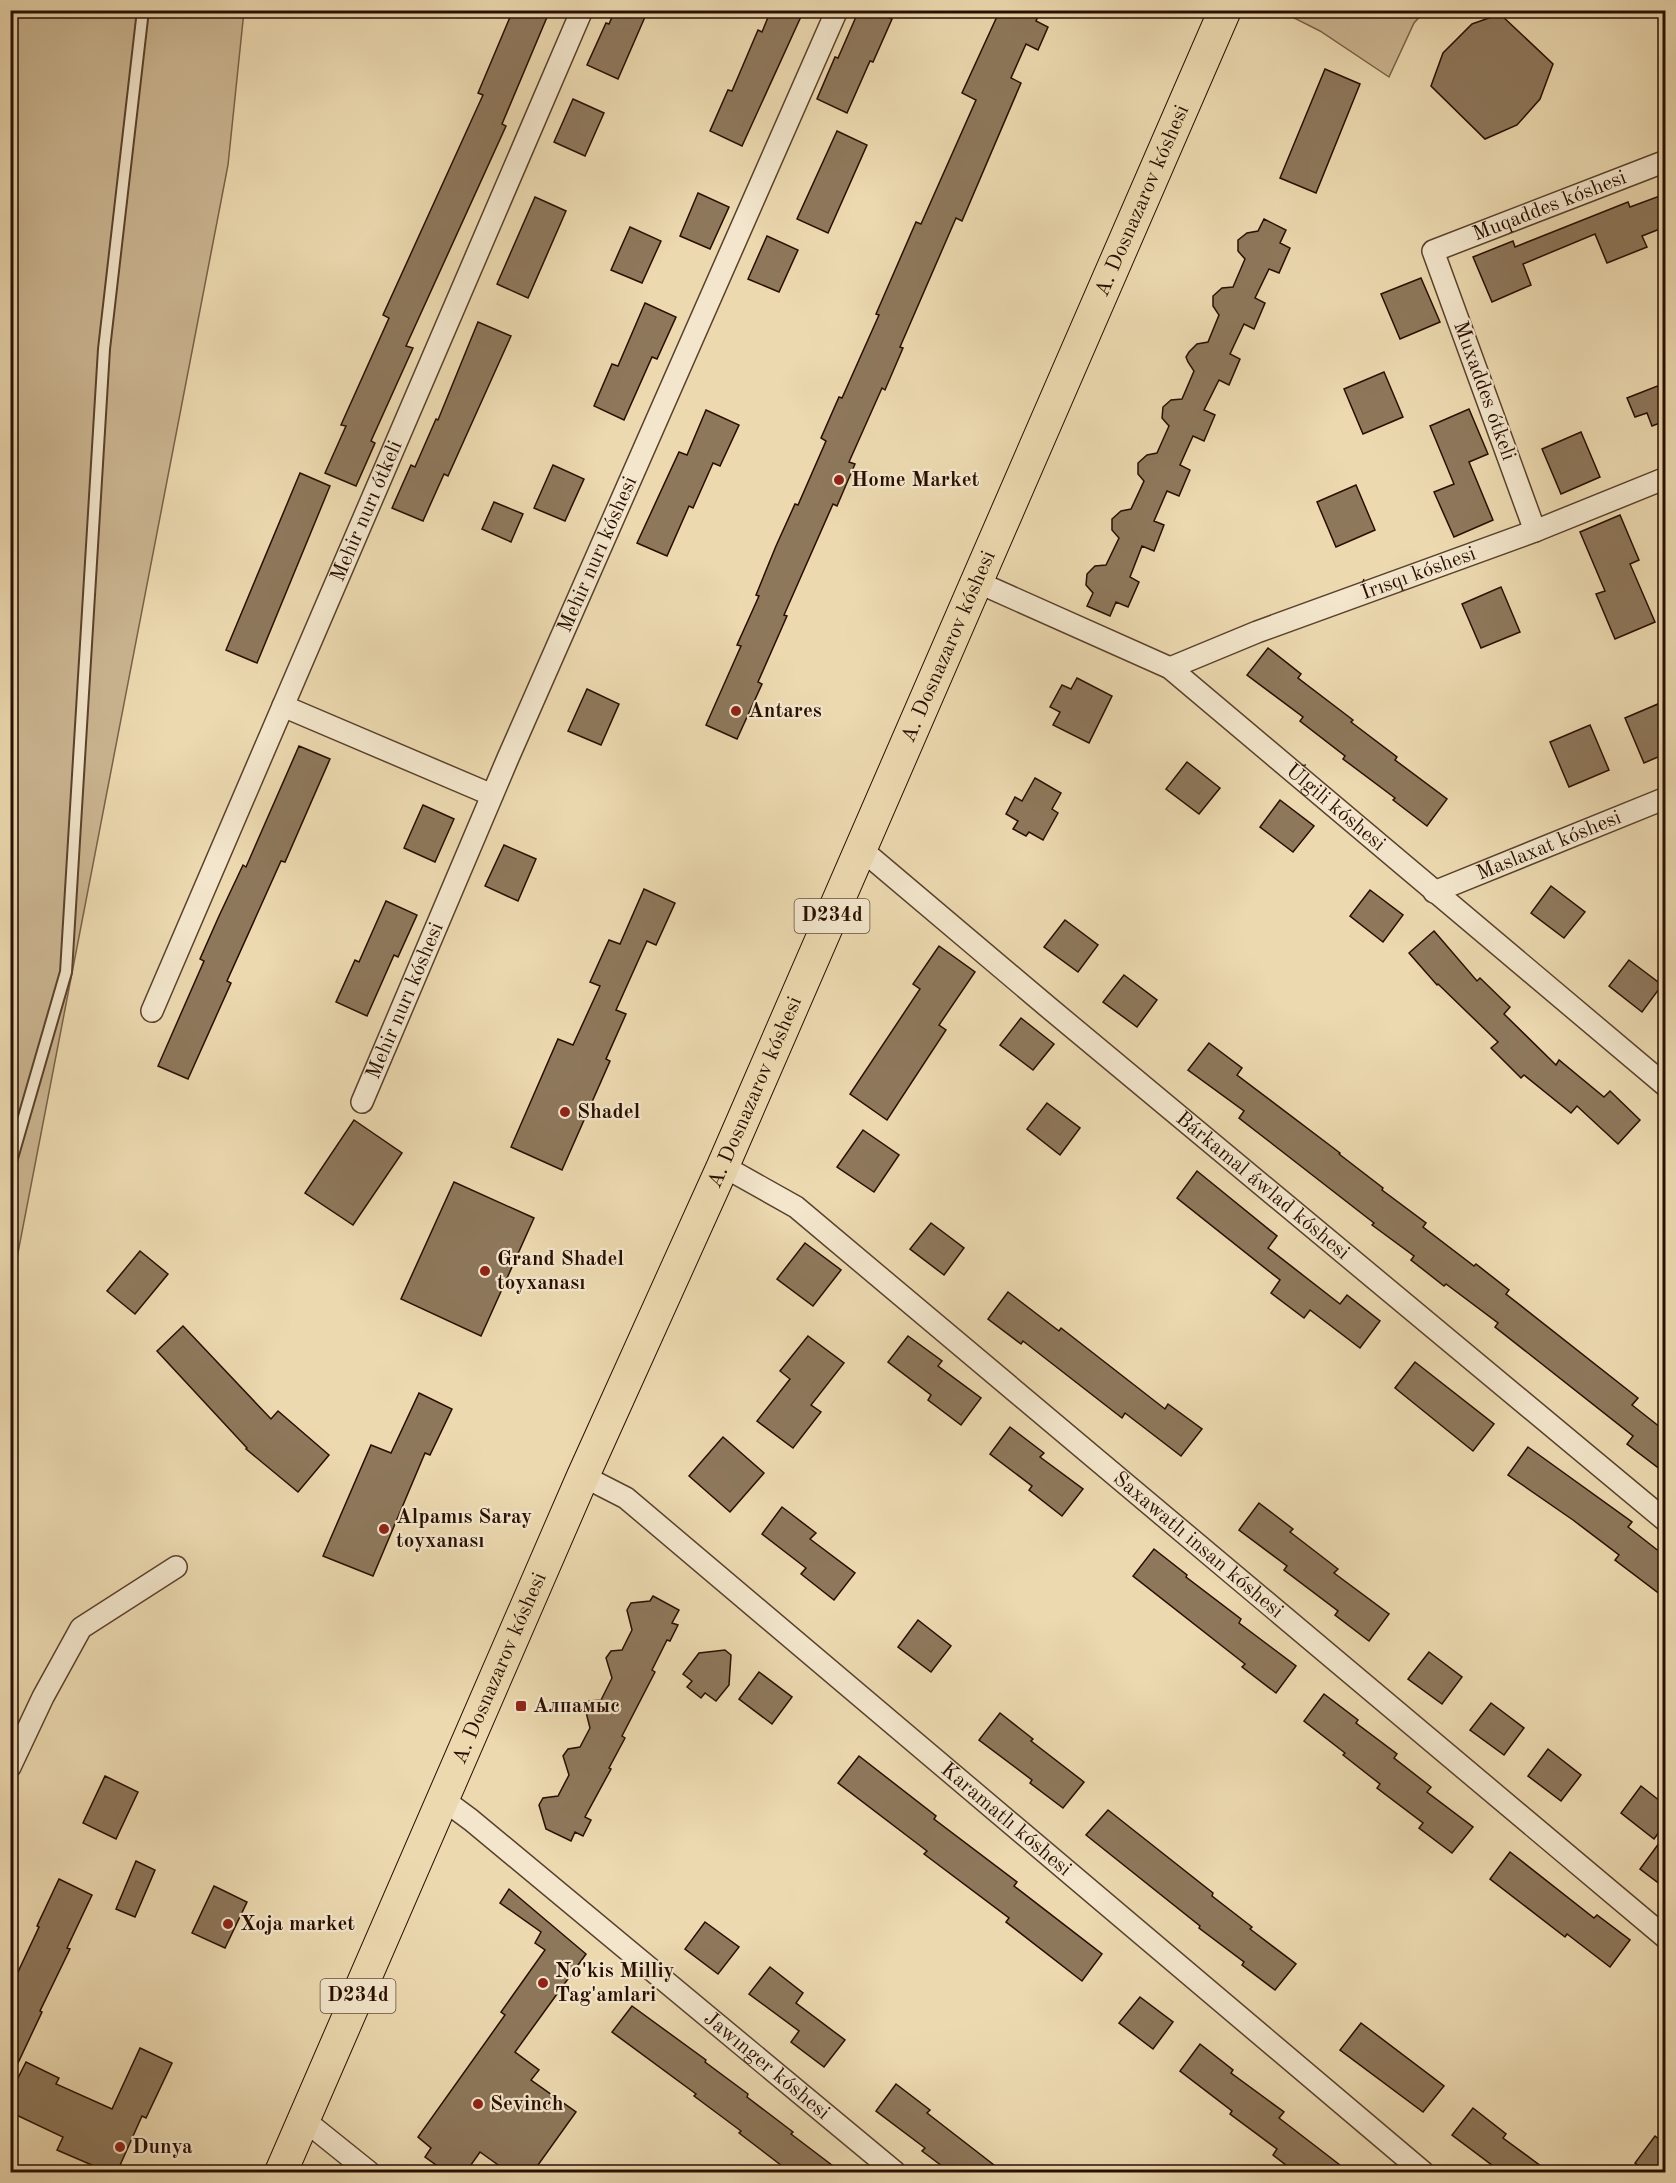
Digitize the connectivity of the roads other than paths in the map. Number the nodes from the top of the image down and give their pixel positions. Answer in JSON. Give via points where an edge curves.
{"nodes":[{"id":1,"x":142,"y":10,"type":"edge"},
{"id":2,"x":582,"y":10,"type":"edge"},
{"id":3,"x":837,"y":10,"type":"edge"},
{"id":4,"x":1225,"y":10,"type":"edge"},
{"id":5,"x":1665,"y":161,"type":"edge"},
{"id":6,"x":1432,"y":251,"type":"joint"},
{"id":7,"x":1665,"y":478,"type":"edge"},
{"id":8,"x":1535,"y":531,"type":"junction"},
{"id":9,"x":975,"y":581,"type":"junction"},
{"id":10,"x":1170,"y":668,"type":"junction"},
{"id":11,"x":282,"y":706,"type":"junction"},
{"id":12,"x":492,"y":795,"type":"junction"},
{"id":13,"x":1665,"y":798,"type":"edge"},
{"id":14,"x":861,"y":849,"type":"junction"},
{"id":15,"x":1434,"y":892,"type":"junction"},
{"id":16,"x":152,"y":1011,"type":"dead end"},
{"id":17,"x":1665,"y":1086,"type":"edge"},
{"id":18,"x":362,"y":1102,"type":"dead end"},
{"id":19,"x":10,"y":1165,"type":"edge"},
{"id":20,"x":723,"y":1166,"type":"junction"},
{"id":21,"x":583,"y":1476,"type":"junction"},
{"id":22,"x":1665,"y":1521,"type":"edge"},
{"id":23,"x":176,"y":1567,"type":"dead end"},
{"id":24,"x":10,"y":1767,"type":"edge"},
{"id":25,"x":444,"y":1800,"type":"junction"},
{"id":26,"x":1665,"y":1938,"type":"edge"},
{"id":27,"x":303,"y":2119,"type":"junction"},
{"id":28,"x":281,"y":2172,"type":"edge"},
{"id":29,"x":369,"y":2172,"type":"edge"},
{"id":30,"x":895,"y":2172,"type":"edge"},
{"id":31,"x":1423,"y":2172,"type":"edge"}],
"edges":[{"from":1,"to":19,"type":"lane","via":[[104,350],[66,972]]},
{"from":2,"to":11,"type":"street","name":"Mehir nurı ótkeli"},
{"from":3,"to":12,"type":"street","name":"Mehir nurı kóshesi"},
{"from":4,"to":9,"type":"main road","name":"A. Dosnazarov kóshesi","number":"D234d"},
{"from":5,"to":6,"type":"street","name":"Muqaddes kóshesi"},
{"from":6,"to":8,"type":"street","name":"Muxaddes ótkeli"},
{"from":7,"to":8,"type":"street","name":"Írısqı kóshesi"},
{"from":8,"to":10,"type":"street","name":"Írısqı kóshesi","via":[[1257,632]]},
{"from":9,"to":10,"type":"street","name":"Úlgili kóshesi"},
{"from":9,"to":14,"type":"main road","name":"A. Dosnazarov kóshesi","number":"D234d"},
{"from":10,"to":15,"type":"street","name":"Úlgili kóshesi"},
{"from":11,"to":12,"type":"street"},
{"from":11,"to":16,"type":"street","name":"Mehir nurı ótkeli"},
{"from":12,"to":18,"type":"street","name":"Mehir nurı kóshesi"},
{"from":13,"to":15,"type":"street","name":"Maslaxat kóshesi"},
{"from":14,"to":20,"type":"main road","name":"A. Dosnazarov kóshesi","number":"D234d"},
{"from":14,"to":22,"type":"street","name":"Bárkamal áwlad kóshesi"},
{"from":15,"to":17,"type":"street","name":"Úlgili kóshesi"},
{"from":20,"to":21,"type":"main road","name":"A. Dosnazarov kóshesi","number":"D234d"},
{"from":20,"to":26,"type":"street","name":"Saxawatlı insan kóshesi","via":[[796,1207]]},
{"from":21,"to":25,"type":"main road","name":"A. Dosnazarov kóshesi","number":"D234d"},
{"from":21,"to":31,"type":"street","name":"Karamatlı kóshesi","via":[[626,1498]]},
{"from":23,"to":24,"type":"street","via":[[81,1628]]},
{"from":25,"to":27,"type":"main road","name":"A. Dosnazarov kóshesi","number":"D234d"},
{"from":25,"to":30,"type":"street","name":"Jawınger kóshesi"},
{"from":27,"to":28,"type":"main road","name":"A. Dosnazarov kóshesi","number":"D234d"},
{"from":27,"to":29,"type":"street"}]}
